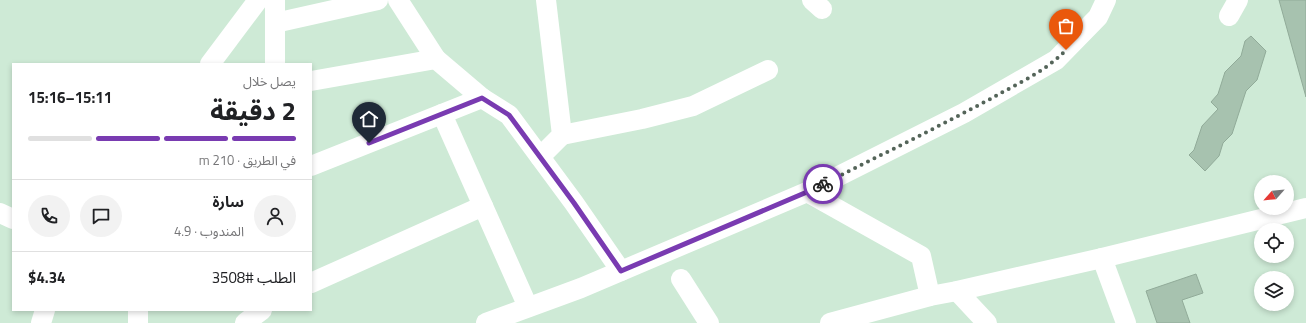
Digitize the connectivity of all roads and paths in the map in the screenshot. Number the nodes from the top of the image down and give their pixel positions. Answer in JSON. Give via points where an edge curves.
{"nodes":[{"id":1,"x":258,"y":0,"type":"edge"},
{"id":2,"x":275,"y":0,"type":"edge"},
{"id":3,"x":378,"y":0,"type":"edge"},
{"id":4,"x":398,"y":0,"type":"edge"},
{"id":5,"x":546,"y":0,"type":"edge"},
{"id":6,"x":1106,"y":0,"type":"edge"},
{"id":7,"x":275,"y":23,"type":"junction"},
{"id":8,"x":436,"y":59,"type":"junction"},
{"id":9,"x":211,"y":63,"type":"edge"},
{"id":10,"x":275,"y":63,"type":"edge"},
{"id":11,"x":768,"y":70,"type":"dead end"},
{"id":12,"x":312,"y":81,"type":"edge"},
{"id":13,"x":482,"y":98,"type":"junction"},
{"id":14,"x":442,"y":114,"type":"junction"},
{"id":15,"x":562,"y":135,"type":"junction"},
{"id":16,"x":540,"y":157,"type":"junction"},
{"id":17,"x":312,"y":166,"type":"edge"},
{"id":18,"x":807,"y":192,"type":"junction"},
{"id":19,"x":483,"y":206,"type":"junction"},
{"id":20,"x":0,"y":213,"type":"edge"},
{"id":21,"x":1304,"y":215,"type":"edge"},
{"id":22,"x":12,"y":219,"type":"edge"},
{"id":23,"x":1102,"y":258,"type":"junction"},
{"id":24,"x":621,"y":271,"type":"junction"},
{"id":25,"x":682,"y":279,"type":"dead end"},
{"id":26,"x":312,"y":283,"type":"edge"},
{"id":27,"x":957,"y":291,"type":"junction"},
{"id":28,"x":930,"y":296,"type":"junction"},
{"id":29,"x":528,"y":307,"type":"junction"},
{"id":30,"x":45,"y":311,"type":"edge"},
{"id":31,"x":138,"y":311,"type":"edge"},
{"id":32,"x":261,"y":311,"type":"edge"},
{"id":33,"x":843,"y":321,"type":"edge"},
{"id":34,"x":41,"y":323,"type":"edge"},
{"id":35,"x":138,"y":323,"type":"edge"},
{"id":36,"x":245,"y":323,"type":"edge"},
{"id":37,"x":486,"y":323,"type":"edge"},
{"id":38,"x":709,"y":323,"type":"edge"},
{"id":39,"x":987,"y":323,"type":"edge"},
{"id":40,"x":1126,"y":323,"type":"edge"}],
"edges":[{"from":1,"to":9,"type":"street"},
{"from":2,"to":7,"type":"street"},
{"from":3,"to":7,"type":"street"},
{"from":4,"to":8,"type":"street"},
{"from":5,"to":15,"type":"street"},
{"from":6,"to":18,"type":"street","via":[[1098,17],[1056,60],[964,113]]},
{"from":7,"to":10,"type":"street"},
{"from":8,"to":12,"type":"street"},
{"from":8,"to":13,"type":"street"},
{"from":11,"to":15,"type":"street","via":[[693,106]]},
{"from":13,"to":14,"type":"street"},
{"from":13,"to":16,"type":"street","via":[[509,115]]},
{"from":14,"to":17,"type":"street"},
{"from":14,"to":19,"type":"street"},
{"from":15,"to":16,"type":"street"},
{"from":16,"to":24,"type":"street"},
{"from":18,"to":24,"type":"street"},
{"from":18,"to":28,"type":"street","via":[[921,256]]},
{"from":19,"to":26,"type":"street"},
{"from":19,"to":29,"type":"street"},
{"from":20,"to":22,"type":"street"},
{"from":21,"to":23,"type":"street"},
{"from":23,"to":27,"type":"street"},
{"from":23,"to":40,"type":"street"},
{"from":24,"to":29,"type":"street"},
{"from":25,"to":38,"type":"street"},
{"from":27,"to":28,"type":"street"},
{"from":27,"to":39,"type":"street"},
{"from":28,"to":33,"type":"street"},
{"from":29,"to":37,"type":"street"},
{"from":30,"to":34,"type":"street"},
{"from":31,"to":35,"type":"street"},
{"from":32,"to":36,"type":"street"}]}
